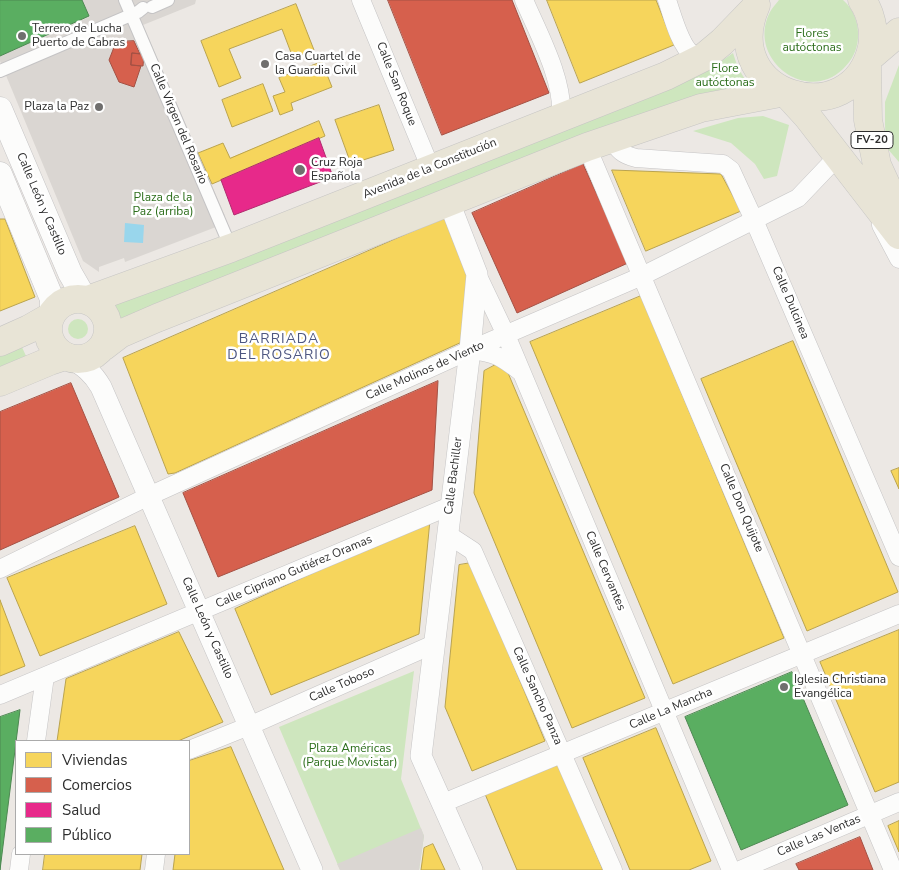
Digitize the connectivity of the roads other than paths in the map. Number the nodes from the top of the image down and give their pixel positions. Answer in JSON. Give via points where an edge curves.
{"nodes":[{"id":1,"x":125,"y":0,"type":"edge"},
{"id":2,"x":168,"y":0,"type":"edge"},
{"id":3,"x":361,"y":0,"type":"edge"},
{"id":4,"x":524,"y":0,"type":"edge"},
{"id":5,"x":667,"y":0,"type":"edge"},
{"id":6,"x":862,"y":0,"type":"edge"},
{"id":7,"x":757,"y":3,"type":"edge"},
{"id":8,"x":131,"y":15,"type":"junction"},
{"id":9,"x":899,"y":32,"type":"edge"},
{"id":10,"x":704,"y":57,"type":"junction"},
{"id":11,"x":868,"y":60,"type":"junction"},
{"id":12,"x":0,"y":71,"type":"edge"},
{"id":13,"x":785,"y":92,"type":"junction"},
{"id":14,"x":0,"y":109,"type":"edge"},
{"id":15,"x":561,"y":117,"type":"junction"},
{"id":16,"x":599,"y":143,"type":"junction"},
{"id":17,"x":838,"y":156,"type":"junction"},
{"id":18,"x":431,"y":168,"type":"junction"},
{"id":19,"x":0,"y":174,"type":"edge"},
{"id":20,"x":879,"y":176,"type":"edge"},
{"id":21,"x":449,"y":202,"type":"junction"},
{"id":22,"x":8,"y":207,"type":"edge"},
{"id":23,"x":899,"y":213,"type":"edge"},
{"id":24,"x":754,"y":220,"type":"junction"},
{"id":25,"x":899,"y":234,"type":"edge"},
{"id":26,"x":231,"y":248,"type":"junction"},
{"id":27,"x":899,"y":259,"type":"edge"},
{"id":28,"x":477,"y":274,"type":"junction"},
{"id":29,"x":642,"y":276,"type":"junction"},
{"id":30,"x":87,"y":299,"type":"junction"},
{"id":31,"x":51,"y":315,"type":"junction"},
{"id":32,"x":506,"y":335,"type":"junction"},
{"id":33,"x":0,"y":342,"type":"edge"},
{"id":34,"x":102,"y":348,"type":"junction"},
{"id":35,"x":470,"y":350,"type":"junction"},
{"id":36,"x":68,"y":357,"type":"junction"},
{"id":37,"x":521,"y":372,"type":"junction"},
{"id":38,"x":0,"y":382,"type":"edge"},
{"id":39,"x":102,"y":387,"type":"junction"},
{"id":40,"x":149,"y":496,"type":"junction"},
{"id":41,"x":450,"y":506,"type":"junction"},
{"id":42,"x":447,"y":534,"type":"junction"},
{"id":43,"x":899,"y":557,"type":"edge"},
{"id":44,"x":0,"y":569,"type":"edge"},
{"id":45,"x":200,"y":612,"type":"junction"},
{"id":46,"x":899,"y":614,"type":"edge"},
{"id":47,"x":434,"y":644,"type":"junction"},
{"id":48,"x":802,"y":654,"type":"junction"},
{"id":49,"x":45,"y":676,"type":"junction"},
{"id":50,"x":0,"y":695,"type":"edge"},
{"id":51,"x":664,"y":712,"type":"junction"},
{"id":52,"x":250,"y":726,"type":"junction"},
{"id":53,"x":36,"y":740,"type":"edge"},
{"id":54,"x":190,"y":750,"type":"edge"},
{"id":55,"x":562,"y":754,"type":"junction"},
{"id":56,"x":899,"y":802,"type":"edge"},
{"id":57,"x":444,"y":803,"type":"junction"},
{"id":58,"x":870,"y":814,"type":"junction"},
{"id":59,"x":21,"y":855,"type":"edge"},
{"id":60,"x":156,"y":855,"type":"edge"},
{"id":61,"x":19,"y":870,"type":"edge"},
{"id":62,"x":154,"y":870,"type":"edge"},
{"id":63,"x":312,"y":870,"type":"edge"},
{"id":64,"x":472,"y":870,"type":"edge"},
{"id":65,"x":613,"y":870,"type":"edge"},
{"id":66,"x":731,"y":870,"type":"edge"},
{"id":67,"x":740,"y":870,"type":"edge"},
{"id":68,"x":893,"y":870,"type":"edge"}],
"edges":[{"from":1,"to":8,"type":"street","name":"Calle Virgen del Rosario"},
{"from":2,"to":8,"type":"street"},
{"from":3,"to":18,"type":"street","name":"Calle San Roque"},
{"from":4,"to":15,"type":"street","via":[[558,84]]},
{"from":5,"to":10,"type":"street","via":[[685,47],[696,56]]},
{"from":6,"to":11,"type":"main road","via":[[873,25]]},
{"from":7,"to":10,"type":"main road","name":"Avenida de la Constitución"},
{"from":7,"to":13,"type":"main road","via":[[749,23],[748,41],[754,61],[765,79]]},
{"from":8,"to":12,"type":"street"},
{"from":8,"to":26,"type":"street","name":"Calle Virgen del Rosario"},
{"from":9,"to":11,"type":"main road"},
{"from":10,"to":15,"type":"main road","name":"Avenida de la Constitución","via":[[666,76]]},
{"from":11,"to":13,"type":"main road","via":[[860,75],[833,94],[814,98]]},
{"from":11,"to":20,"type":"main road","number":"FV-20","via":[[868,120]]},
{"from":13,"to":16,"type":"main road","via":[[701,108]]},
{"from":13,"to":17,"type":"main road","number":"FV-20"},
{"from":14,"to":30,"type":"main road","name":"Calle León y Castillo","via":[[70,273]]},
{"from":15,"to":18,"type":"main road","name":"Avenida de la Constitución"},
{"from":16,"to":21,"type":"main road"},
{"from":16,"to":24,"type":"street","name":"Calle Dulcinea","via":[[636,158],[723,164],[731,170]]},
{"from":16,"to":29,"type":"street","name":"Calle Don Quijote"},
{"from":17,"to":20,"type":"main road","number":"FV-20"},
{"from":17,"to":24,"type":"street","name":"Calle Molinos de Viento","via":[[798,198]]},
{"from":18,"to":26,"type":"main road","name":"Avenida de la Constitución"},
{"from":19,"to":22,"type":"main road","name":"Calle León y Castillo"},
{"from":20,"to":23,"type":"main road","number":"FV-20"},
{"from":20,"to":25,"type":"main road","number":"FV-20"},
{"from":20,"to":27,"type":"street"},
{"from":21,"to":28,"type":"street","name":"Calle Bachiller"},
{"from":21,"to":34,"type":"main road","via":[[157,318],[120,334]]},
{"from":22,"to":31,"type":"main road","name":"Calle León y Castillo","via":[[52,299]]},
{"from":24,"to":29,"type":"street","name":"Calle Molinos de Viento"},
{"from":24,"to":43,"type":"street","name":"Calle Dulcinea"},
{"from":26,"to":30,"type":"main road","name":"Avenida de la Constitución"},
{"from":28,"to":32,"type":"street","name":"Calle Cervantes"},
{"from":28,"to":35,"type":"street","name":"Calle Bachiller"},
{"from":29,"to":32,"type":"street","name":"Calle Molinos de Viento"},
{"from":29,"to":48,"type":"street","name":"Calle Don Quijote"},
{"from":30,"to":31,"type":"main road","via":[[66,300]]},
{"from":30,"to":34,"type":"main road","via":[[107,317],[108,333]]},
{"from":31,"to":33,"type":"main road","via":[[29,330]]},
{"from":31,"to":36,"type":"main road","via":[[50,341],[56,350]]},
{"from":32,"to":35,"type":"street","name":"Calle Molinos de Viento"},
{"from":32,"to":37,"type":"street","name":"Calle Cervantes"},
{"from":34,"to":36,"type":"main road","via":[[86,359]]},
{"from":34,"to":39,"type":"street","name":"Calle León y Castillo","via":[[99,372]]},
{"from":35,"to":37,"type":"street","via":[[501,357]]},
{"from":35,"to":40,"type":"street","name":"Calle Molinos de Viento"},
{"from":35,"to":41,"type":"street","name":"Calle Bachiller"},
{"from":36,"to":38,"type":"main road"},
{"from":36,"to":39,"type":"street","name":"Calle León y Castillo","via":[[94,374]]},
{"from":37,"to":51,"type":"street","name":"Calle Cervantes"},
{"from":39,"to":40,"type":"street","name":"Calle León y Castillo"},
{"from":40,"to":44,"type":"street","name":"Calle Molinos de Viento"},
{"from":40,"to":45,"type":"street","name":"Calle León y Castillo"},
{"from":41,"to":42,"type":"street","name":"Calle Bachiller"},
{"from":41,"to":45,"type":"street","name":"Calle Cipriano Gutiérez Oramas"},
{"from":42,"to":47,"type":"street","name":"Calle Bachiller"},
{"from":42,"to":55,"type":"street","name":"Calle Sancho Panza","via":[[473,551]]},
{"from":45,"to":49,"type":"street","name":"Calle Cipriano Gutiérez Oramas"},
{"from":45,"to":52,"type":"street","name":"Calle León y Castillo"},
{"from":46,"to":48,"type":"street","name":"Calle La Mancha"},
{"from":47,"to":52,"type":"street","name":"Calle Toboso"},
{"from":47,"to":57,"type":"street","name":"Calle Bachiller","via":[[421,756]]},
{"from":48,"to":51,"type":"street","name":"Calle La Mancha"},
{"from":48,"to":58,"type":"street","name":"Calle Don Quijote"},
{"from":49,"to":50,"type":"street","name":"Calle Cipriano Gutiérez Oramas"},
{"from":49,"to":53,"type":"street"},
{"from":51,"to":55,"type":"street","name":"Calle La Mancha"},
{"from":51,"to":66,"type":"street","name":"Calle Cervantes"},
{"from":52,"to":54,"type":"street","name":"Calle Toboso"},
{"from":52,"to":63,"type":"street","name":"Calle León y Castillo"},
{"from":55,"to":57,"type":"street","name":"Calle La Mancha"},
{"from":55,"to":65,"type":"street","name":"Calle Sancho Panza"},
{"from":56,"to":58,"type":"street","name":"Calle Las Ventas"},
{"from":57,"to":64,"type":"street"},
{"from":58,"to":67,"type":"street","name":"Calle Las Ventas"},
{"from":58,"to":68,"type":"street","name":"Calle Don Quijote"},
{"from":59,"to":61,"type":"street"},
{"from":60,"to":62,"type":"street"}]}
